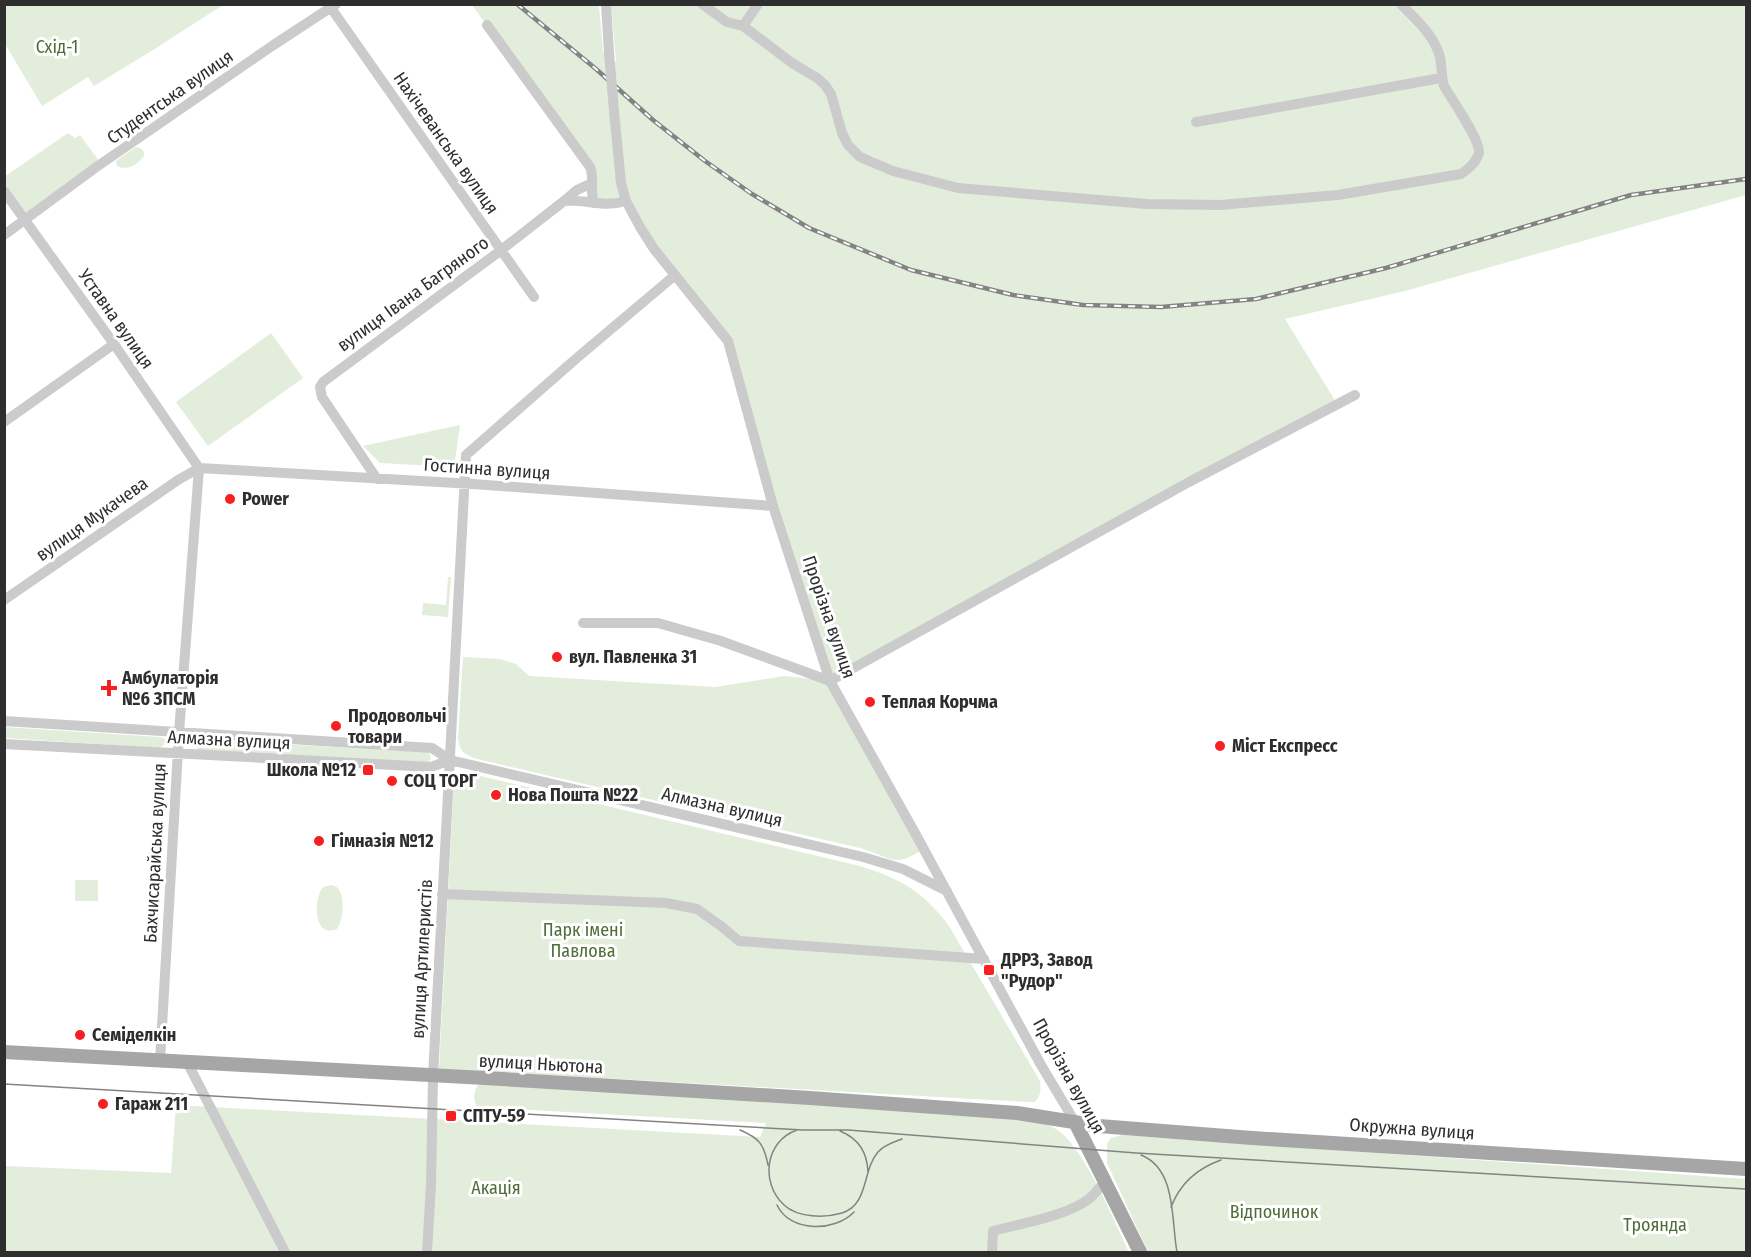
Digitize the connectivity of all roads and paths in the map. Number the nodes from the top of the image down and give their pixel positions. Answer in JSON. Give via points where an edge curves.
{"nodes":[{"id":1,"x":606,"y":4,"type":"edge"},
{"id":2,"x":702,"y":4,"type":"edge"},
{"id":3,"x":758,"y":4,"type":"edge"},
{"id":4,"x":1401,"y":4,"type":"edge"},
{"id":5,"x":334,"y":6,"type":"edge"},
{"id":6,"x":487,"y":25,"type":"dead end"},
{"id":7,"x":743,"y":26,"type":"junction"},
{"id":8,"x":1441,"y":78,"type":"junction"},
{"id":9,"x":1196,"y":122,"type":"dead end"},
{"id":10,"x":592,"y":183,"type":"junction"},
{"id":11,"x":4,"y":191,"type":"edge"},
{"id":12,"x":564,"y":201,"type":"junction"},
{"id":13,"x":626,"y":201,"type":"junction"},
{"id":14,"x":594,"y":202,"type":"junction"},
{"id":15,"x":25,"y":221,"type":"junction"},
{"id":16,"x":4,"y":235,"type":"edge"},
{"id":17,"x":500,"y":250,"type":"junction"},
{"id":18,"x":674,"y":276,"type":"junction"},
{"id":19,"x":534,"y":297,"type":"dead end"},
{"id":20,"x":114,"y":344,"type":"junction"},
{"id":21,"x":1355,"y":395,"type":"dead end"},
{"id":22,"x":4,"y":422,"type":"edge"},
{"id":23,"x":199,"y":468,"type":"junction"},
{"id":24,"x":377,"y":479,"type":"junction"},
{"id":25,"x":465,"y":484,"type":"junction"},
{"id":26,"x":773,"y":506,"type":"junction"},
{"id":27,"x":4,"y":600,"type":"edge"},
{"id":28,"x":584,"y":623,"type":"dead end"},
{"id":29,"x":830,"y":681,"type":"junction"},
{"id":30,"x":4,"y":722,"type":"edge"},
{"id":31,"x":179,"y":733,"type":"junction"},
{"id":32,"x":4,"y":744,"type":"edge"},
{"id":33,"x":178,"y":754,"type":"junction"},
{"id":34,"x":450,"y":760,"type":"junction"},
{"id":35,"x":947,"y":891,"type":"junction"},
{"id":36,"x":442,"y":894,"type":"junction"},
{"id":37,"x":984,"y":958,"type":"junction"},
{"id":38,"x":4,"y":1052,"type":"edge"},
{"id":39,"x":160,"y":1060,"type":"junction"},
{"id":40,"x":188,"y":1062,"type":"junction"},
{"id":41,"x":433,"y":1076,"type":"junction"},
{"id":42,"x":1075,"y":1122,"type":"junction"},
{"id":43,"x":1746,"y":1169,"type":"edge"},
{"id":44,"x":1105,"y":1181,"type":"junction"},
{"id":45,"x":285,"y":1252,"type":"edge"},
{"id":46,"x":427,"y":1252,"type":"edge"},
{"id":47,"x":992,"y":1252,"type":"edge"},
{"id":48,"x":1140,"y":1252,"type":"edge"}],
"edges":[{"from":1,"to":13,"type":"street","name":"Прорізна вулиця","bridge":true,"via":[[619,174]]},
{"from":2,"to":7,"type":"street","via":[[727,22]]},
{"from":3,"to":7,"type":"street"},
{"from":4,"to":8,"type":"street","via":[[1433,39],[1440,58]]},
{"from":5,"to":15,"type":"street","name":"Студентська вулиця","via":[[95,168]]},
{"from":5,"to":17,"type":"street","name":"Нахічеванська вулиця"},
{"from":6,"to":10,"type":"street","via":[[590,167]]},
{"from":7,"to":8,"type":"street","via":[[825,85],[842,133],[860,158],[892,171],[958,188],[1147,204],[1220,205],[1338,195],[1461,174],[1471,168],[1479,152],[1477,141]]},
{"from":8,"to":9,"type":"street"},
{"from":10,"to":12,"type":"street","name":"вулиця Івана Багряного"},
{"from":10,"to":14,"type":"street"},
{"from":11,"to":15,"type":"street","name":"Уставна вулиця"},
{"from":12,"to":14,"type":"street"},
{"from":12,"to":17,"type":"street","name":"вулиця Івана Багряного"},
{"from":13,"to":14,"type":"street","via":[[604,205]]},
{"from":13,"to":18,"type":"street","name":"Прорізна вулиця"},
{"from":15,"to":16,"type":"street","name":"Студентська вулиця"},
{"from":15,"to":20,"type":"street","name":"Уставна вулиця"},
{"from":17,"to":19,"type":"street","name":"Нахічеванська вулиця"},
{"from":17,"to":24,"type":"street","name":"вулиця Івана Багряного","via":[[322,382],[322,397]]},
{"from":18,"to":25,"type":"street","name":"вулиця Артилеристів","via":[[466,455]]},
{"from":18,"to":26,"type":"street","name":"Прорізна вулиця","via":[[728,340]]},
{"from":20,"to":22,"type":"street"},
{"from":20,"to":23,"type":"street","name":"Уставна вулиця"},
{"from":21,"to":29,"type":"street","via":[[1189,482]]},
{"from":23,"to":24,"type":"street","name":"Гостинна вулиця"},
{"from":23,"to":27,"type":"street","name":"вулиця Мукачева"},
{"from":23,"to":31,"type":"street","name":"Бахчисарайська вулиця"},
{"from":24,"to":25,"type":"street","name":"Гостинна вулиця"},
{"from":25,"to":26,"type":"street","name":"Гостинна вулиця"},
{"from":25,"to":34,"type":"street","name":"вулиця Артилеристів"},
{"from":26,"to":29,"type":"street","name":"Прорізна вулиця"},
{"from":28,"to":29,"type":"street","via":[[658,623],[721,641]]},
{"from":29,"to":35,"type":"street","name":"Прорізна вулиця"},
{"from":30,"to":31,"type":"street","name":"Алмазна вулиця"},
{"from":31,"to":33,"type":"street","name":"Бахчисарайська вулиця"},
{"from":31,"to":34,"type":"street","name":"Алмазна вулиця","via":[[432,748]]},
{"from":32,"to":33,"type":"street","name":"Алмазна вулиця"},
{"from":33,"to":34,"type":"street","name":"Алмазна вулиця","via":[[431,767]]},
{"from":33,"to":39,"type":"street","name":"Бахчисарайська вулиця"},
{"from":34,"to":35,"type":"street","name":"Алмазна вулиця","via":[[863,857],[903,869]]},
{"from":34,"to":36,"type":"street","name":"вулиця Артилеристів"},
{"from":35,"to":37,"type":"street","name":"Прорізна вулиця"},
{"from":36,"to":37,"type":"street","via":[[666,903],[697,909],[739,941]]},
{"from":36,"to":41,"type":"street","name":"вулиця Артилеристів"},
{"from":37,"to":42,"type":"street","name":"Прорізна вулиця"},
{"from":38,"to":39,"type":"main road","name":"вулиця Ньютона"},
{"from":39,"to":40,"type":"main road","name":"вулиця Ньютона"},
{"from":40,"to":41,"type":"main road","name":"вулиця Ньютона"},
{"from":40,"to":45,"type":"street"},
{"from":41,"to":42,"type":"main road","name":"вулиця Ньютона","via":[[1017,1113]]},
{"from":41,"to":46,"type":"street","name":"вулиця Артилеристів"},
{"from":42,"to":43,"type":"main road","name":"Окружна вулиця","via":[[1252,1138]]},
{"from":42,"to":44,"type":"main road","name":"Прорізна вулиця"},
{"from":44,"to":47,"type":"street","via":[[1090,1198],[1073,1208],[993,1232]]},
{"from":44,"to":48,"type":"main road","name":"Прорізна вулиця"}]}
